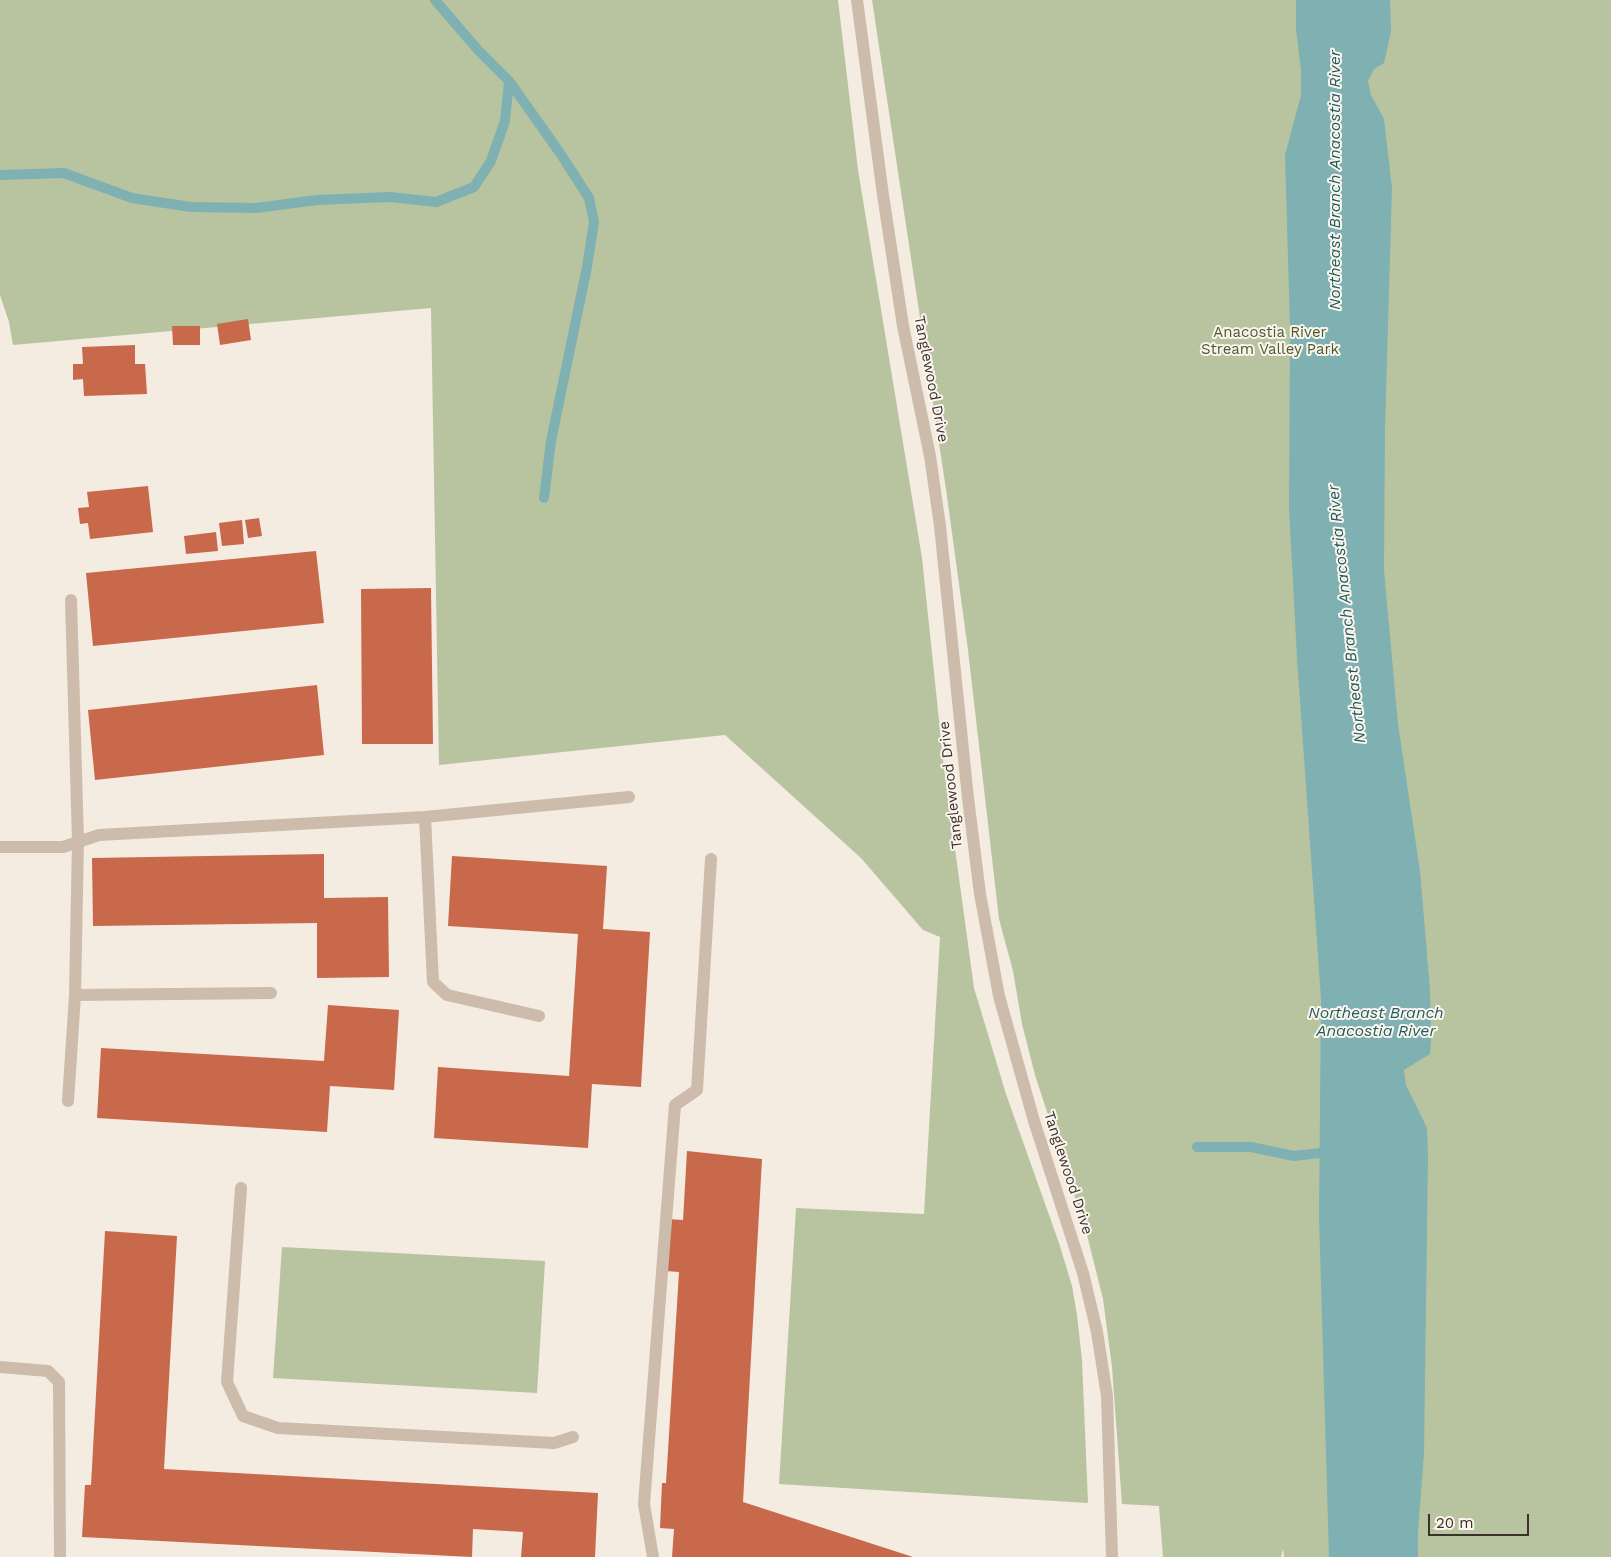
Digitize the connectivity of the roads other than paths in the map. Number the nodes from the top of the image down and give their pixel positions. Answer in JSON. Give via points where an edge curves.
{"nodes":[{"id":1,"x":857,"y":0,"type":"edge"},
{"id":2,"x":71,"y":600,"type":"dead end"},
{"id":3,"x":629,"y":797,"type":"dead end"},
{"id":4,"x":425,"y":817,"type":"junction"},
{"id":5,"x":78,"y":841,"type":"junction"},
{"id":6,"x":0,"y":847,"type":"edge"},
{"id":7,"x":711,"y":859,"type":"dead end"},
{"id":8,"x":271,"y":993,"type":"dead end"},
{"id":9,"x":75,"y":995,"type":"junction"},
{"id":10,"x":540,"y":1016,"type":"dead end"},
{"id":11,"x":68,"y":1101,"type":"dead end"},
{"id":12,"x":241,"y":1188,"type":"dead end"},
{"id":13,"x":0,"y":1367,"type":"edge"},
{"id":14,"x":573,"y":1437,"type":"dead end"},
{"id":15,"x":60,"y":1557,"type":"edge"},
{"id":16,"x":654,"y":1557,"type":"edge"},
{"id":17,"x":1112,"y":1557,"type":"edge"}],
"edges":[{"from":1,"to":17,"type":"street","name":"Tanglewood Drive","via":[[903,326],[930,456],[940,526],[980,894],[999,996],[1097,1332],[1107,1396]]},
{"from":2,"to":5,"type":"street"},
{"from":3,"to":4,"type":"street"},
{"from":4,"to":5,"type":"street","via":[[99,835]]},
{"from":4,"to":10,"type":"street","via":[[433,982],[447,995]]},
{"from":5,"to":6,"type":"street","via":[[63,847]]},
{"from":5,"to":9,"type":"street"},
{"from":7,"to":16,"type":"street","via":[[697,1090],[675,1105],[644,1504]]},
{"from":8,"to":9,"type":"street"},
{"from":9,"to":11,"type":"street"},
{"from":12,"to":14,"type":"street","via":[[226,1382],[243,1416],[278,1428],[554,1444]]},
{"from":13,"to":15,"type":"street","via":[[48,1371],[59,1382]]}]}
